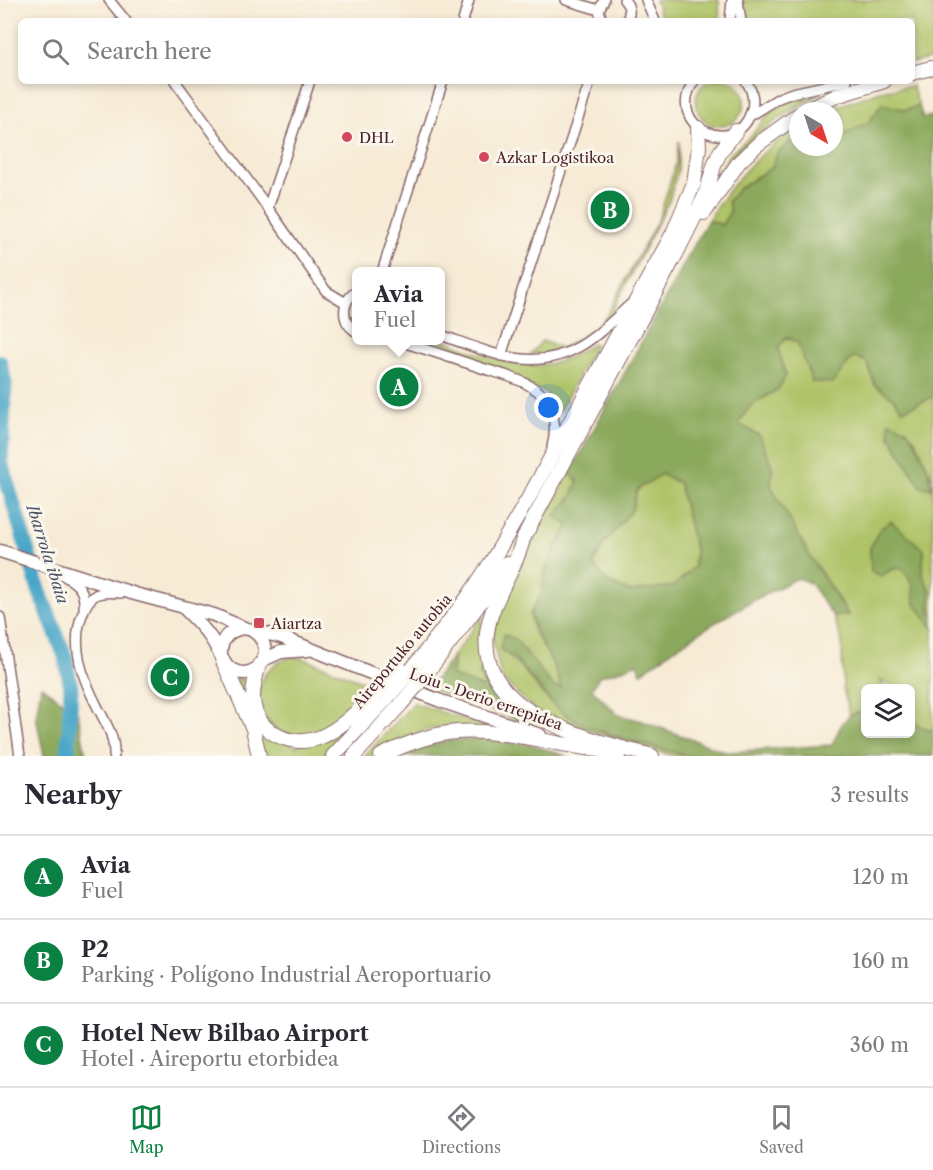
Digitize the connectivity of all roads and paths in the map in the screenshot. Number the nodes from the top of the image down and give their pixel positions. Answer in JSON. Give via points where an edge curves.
{"nodes":[{"id":1,"x":109,"y":0,"type":"edge"},
{"id":2,"x":470,"y":0,"type":"edge"},
{"id":3,"x":566,"y":0,"type":"edge"},
{"id":4,"x":604,"y":0,"type":"edge"},
{"id":5,"x":624,"y":0,"type":"edge"},
{"id":6,"x":646,"y":0,"type":"edge"},
{"id":7,"x":732,"y":0,"type":"edge"},
{"id":8,"x":738,"y":0,"type":"edge"},
{"id":9,"x":599,"y":9,"type":"junction"},
{"id":10,"x":124,"y":18,"type":"edge"},
{"id":11,"x":464,"y":18,"type":"edge"},
{"id":12,"x":601,"y":18,"type":"edge"},
{"id":13,"x":627,"y":18,"type":"edge"},
{"id":14,"x":654,"y":18,"type":"edge"},
{"id":15,"x":730,"y":18,"type":"edge"},
{"id":16,"x":741,"y":18,"type":"edge"},
{"id":17,"x":932,"y":68,"type":"edge"},
{"id":18,"x":915,"y":71,"type":"edge"},
{"id":19,"x":176,"y":84,"type":"edge"},
{"id":20,"x":309,"y":84,"type":"edge"},
{"id":21,"x":442,"y":84,"type":"edge"},
{"id":22,"x":589,"y":84,"type":"edge"},
{"id":23,"x":689,"y":84,"type":"edge"},
{"id":24,"x":748,"y":84,"type":"edge"},
{"id":25,"x":833,"y":84,"type":"edge"},
{"id":26,"x":874,"y":84,"type":"edge"},
{"id":27,"x":824,"y":102,"type":"edge"},
{"id":28,"x":750,"y":116,"type":"junction"},
{"id":29,"x":789,"y":122,"type":"edge"},
{"id":30,"x":698,"y":128,"type":"junction"},
{"id":31,"x":736,"y":131,"type":"junction"},
{"id":32,"x":268,"y":207,"type":"junction"},
{"id":33,"x":676,"y":254,"type":"junction"},
{"id":34,"x":384,"y":267,"type":"edge"},
{"id":35,"x":352,"y":294,"type":"edge"},
{"id":36,"x":636,"y":300,"type":"junction"},
{"id":37,"x":346,"y":303,"type":"junction"},
{"id":38,"x":352,"y":328,"type":"edge"},
{"id":39,"x":445,"y":336,"type":"edge"},
{"id":40,"x":410,"y":345,"type":"edge"},
{"id":41,"x":501,"y":356,"type":"junction"},
{"id":42,"x":549,"y":461,"type":"junction"},
{"id":43,"x":522,"y":539,"type":"junction"},
{"id":44,"x":0,"y":551,"type":"edge"},
{"id":45,"x":49,"y":566,"type":"junction"},
{"id":46,"x":135,"y":594,"type":"junction"},
{"id":47,"x":84,"y":607,"type":"junction"},
{"id":48,"x":184,"y":608,"type":"junction"},
{"id":49,"x":0,"y":617,"type":"edge"},
{"id":50,"x":247,"y":629,"type":"junction"},
{"id":51,"x":311,"y":651,"type":"junction"},
{"id":52,"x":222,"y":656,"type":"junction"},
{"id":53,"x":261,"y":663,"type":"junction"},
{"id":54,"x":4,"y":686,"type":"edge"},
{"id":55,"x":382,"y":696,"type":"junction"},
{"id":56,"x":586,"y":748,"type":"junction"},
{"id":57,"x":21,"y":756,"type":"edge"},
{"id":58,"x":114,"y":756,"type":"edge"},
{"id":59,"x":259,"y":756,"type":"edge"},
{"id":60,"x":333,"y":756,"type":"edge"},
{"id":61,"x":354,"y":756,"type":"edge"},
{"id":62,"x":381,"y":756,"type":"edge"},
{"id":63,"x":619,"y":756,"type":"edge"},
{"id":64,"x":652,"y":756,"type":"edge"}],
"edges":[{"from":1,"to":10,"type":"street"},
{"from":2,"to":11,"type":"street"},
{"from":3,"to":9,"type":"street"},
{"from":4,"to":9,"type":"street"},
{"from":5,"to":13,"type":"street","via":[[629,6]]},
{"from":6,"to":14,"type":"street"},
{"from":7,"to":15,"type":"street"},
{"from":8,"to":16,"type":"street"},
{"from":9,"to":12,"type":"street"},
{"from":17,"to":18,"type":"highway"},
{"from":19,"to":32,"type":"street"},
{"from":20,"to":32,"type":"street"},
{"from":21,"to":34,"type":"street"},
{"from":22,"to":41,"type":"street"},
{"from":23,"to":30,"type":"street","via":[[686,106]]},
{"from":24,"to":28,"type":"street","via":[[753,99]]},
{"from":25,"to":28,"type":"street","via":[[792,93]]},
{"from":26,"to":27,"type":"highway"},
{"from":28,"to":31,"type":"street"},
{"from":29,"to":33,"type":"highway","via":[[739,162]]},
{"from":30,"to":31,"type":"street","via":[[713,135]]},
{"from":30,"to":36,"type":"highway","name":"Aireportuko autobia","via":[[697,165],[690,197]]},
{"from":31,"to":33,"type":"highway","via":[[720,152],[705,196]]},
{"from":32,"to":37,"type":"street","via":[[326,291]]},
{"from":33,"to":43,"type":"highway"},
{"from":35,"to":37,"type":"street"},
{"from":36,"to":41,"type":"street","via":[[590,339],[564,354],[534,361]]},
{"from":36,"to":42,"type":"highway","name":"Aireportuko autobia"},
{"from":37,"to":38,"type":"street","via":[[345,318]]},
{"from":39,"to":41,"type":"street"},
{"from":40,"to":42,"type":"street","via":[[514,379],[540,392],[554,416]]},
{"from":42,"to":55,"type":"highway","name":"Aireportuko autobia","bridge":true,"via":[[468,597]]},
{"from":43,"to":61,"type":"highway","name":"Aireportuko autobia","bridge":true,"via":[[423,678]]},
{"from":43,"to":64,"type":"highway","via":[[487,633],[490,667],[500,685],[514,701],[552,724]]},
{"from":44,"to":45,"type":"main road","name":"Loiu - Derio errepidea"},
{"from":45,"to":46,"type":"main road","name":"Loiu - Derio errepidea"},
{"from":45,"to":47,"type":"street","via":[[79,585]]},
{"from":46,"to":47,"type":"street","via":[[101,592]]},
{"from":46,"to":48,"type":"main road","name":"Loiu - Derio errepidea"},
{"from":47,"to":58,"type":"street","via":[[78,655],[84,682],[110,728]]},
{"from":48,"to":50,"type":"main road","name":"Loiu - Derio errepidea"},
{"from":48,"to":52,"type":"main road"},
{"from":49,"to":54,"type":"street"},
{"from":50,"to":51,"type":"main road","name":"Loiu - Derio errepidea","via":[[280,637]]},
{"from":50,"to":52,"type":"main road","via":[[227,635]]},
{"from":50,"to":53,"type":"main road","via":[[256,632],[264,642]]},
{"from":51,"to":53,"type":"main road","via":[[281,652]]},
{"from":51,"to":56,"type":"main road","name":"Loiu - Derio errepidea","via":[[494,721]]},
{"from":52,"to":53,"type":"main road","via":[[230,669],[236,671],[248,672]]},
{"from":52,"to":59,"type":"highway","via":[[253,729]]},
{"from":53,"to":55,"type":"highway","via":[[255,677],[254,706],[271,731],[281,738],[307,741],[322,736]]},
{"from":54,"to":57,"type":"street"},
{"from":55,"to":60,"type":"highway","name":"Aireportuko autobia"},
{"from":56,"to":62,"type":"highway","via":[[482,732],[457,732],[417,741]]},
{"from":56,"to":63,"type":"main road","name":"Loiu - Derio errepidea"}]}
